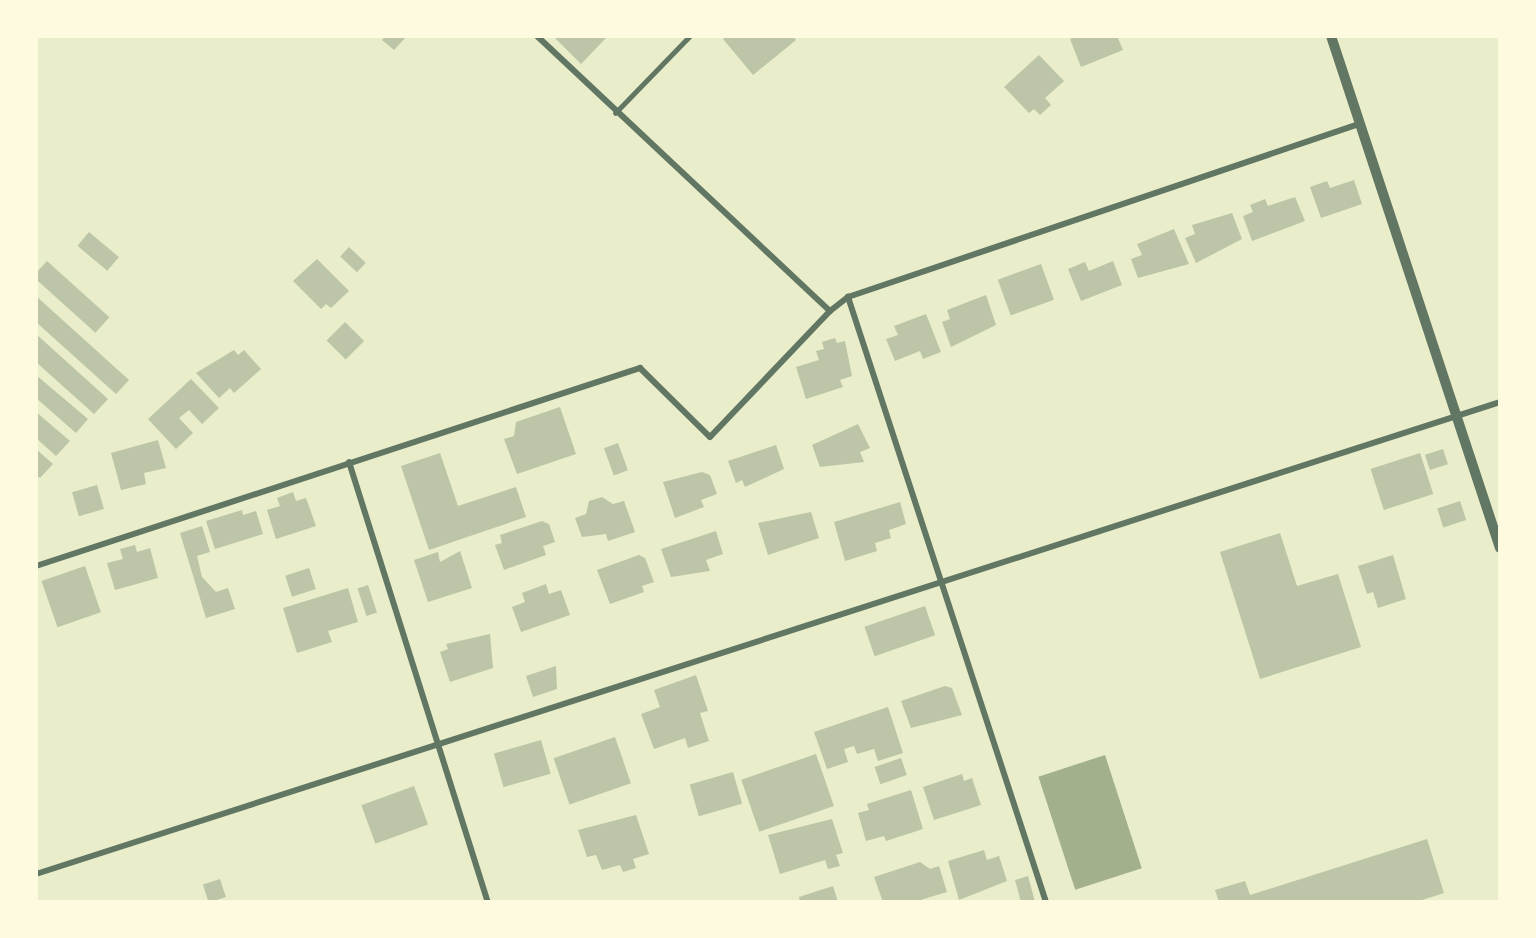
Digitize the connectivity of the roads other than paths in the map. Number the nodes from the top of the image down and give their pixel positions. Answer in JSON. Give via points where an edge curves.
{"nodes":[{"id":1,"x":537,"y":36,"type":"edge"},
{"id":2,"x":690,"y":36,"type":"edge"},
{"id":3,"x":1330,"y":36,"type":"edge"},
{"id":4,"x":615,"y":113,"type":"junction"},
{"id":5,"x":1359,"y":124,"type":"junction"},
{"id":6,"x":848,"y":297,"type":"junction"},
{"id":7,"x":830,"y":311,"type":"junction"},
{"id":8,"x":1500,"y":402,"type":"edge"},
{"id":9,"x":1458,"y":416,"type":"junction"},
{"id":10,"x":349,"y":462,"type":"junction"},
{"id":11,"x":1500,"y":548,"type":"edge"},
{"id":12,"x":36,"y":566,"type":"edge"},
{"id":13,"x":945,"y":584,"type":"junction"},
{"id":14,"x":436,"y":745,"type":"junction"},
{"id":15,"x":36,"y":874,"type":"edge"},
{"id":16,"x":488,"y":902,"type":"edge"},
{"id":17,"x":1047,"y":902,"type":"edge"}],
"edges":[{"from":1,"to":4,"type":"street"},
{"from":2,"to":4,"type":"lane"},
{"from":3,"to":5,"type":"street"},
{"from":4,"to":7,"type":"street"},
{"from":5,"to":6,"type":"street"},
{"from":5,"to":9,"type":"street"},
{"from":6,"to":7,"type":"street"},
{"from":6,"to":13,"type":"street"},
{"from":7,"to":10,"type":"street","via":[[710,437],[640,368]]},
{"from":8,"to":9,"type":"street"},
{"from":9,"to":11,"type":"street"},
{"from":9,"to":13,"type":"street"},
{"from":10,"to":12,"type":"street"},
{"from":10,"to":14,"type":"street"},
{"from":13,"to":14,"type":"street"},
{"from":13,"to":17,"type":"street"},
{"from":14,"to":15,"type":"street"},
{"from":14,"to":16,"type":"street"}]}
